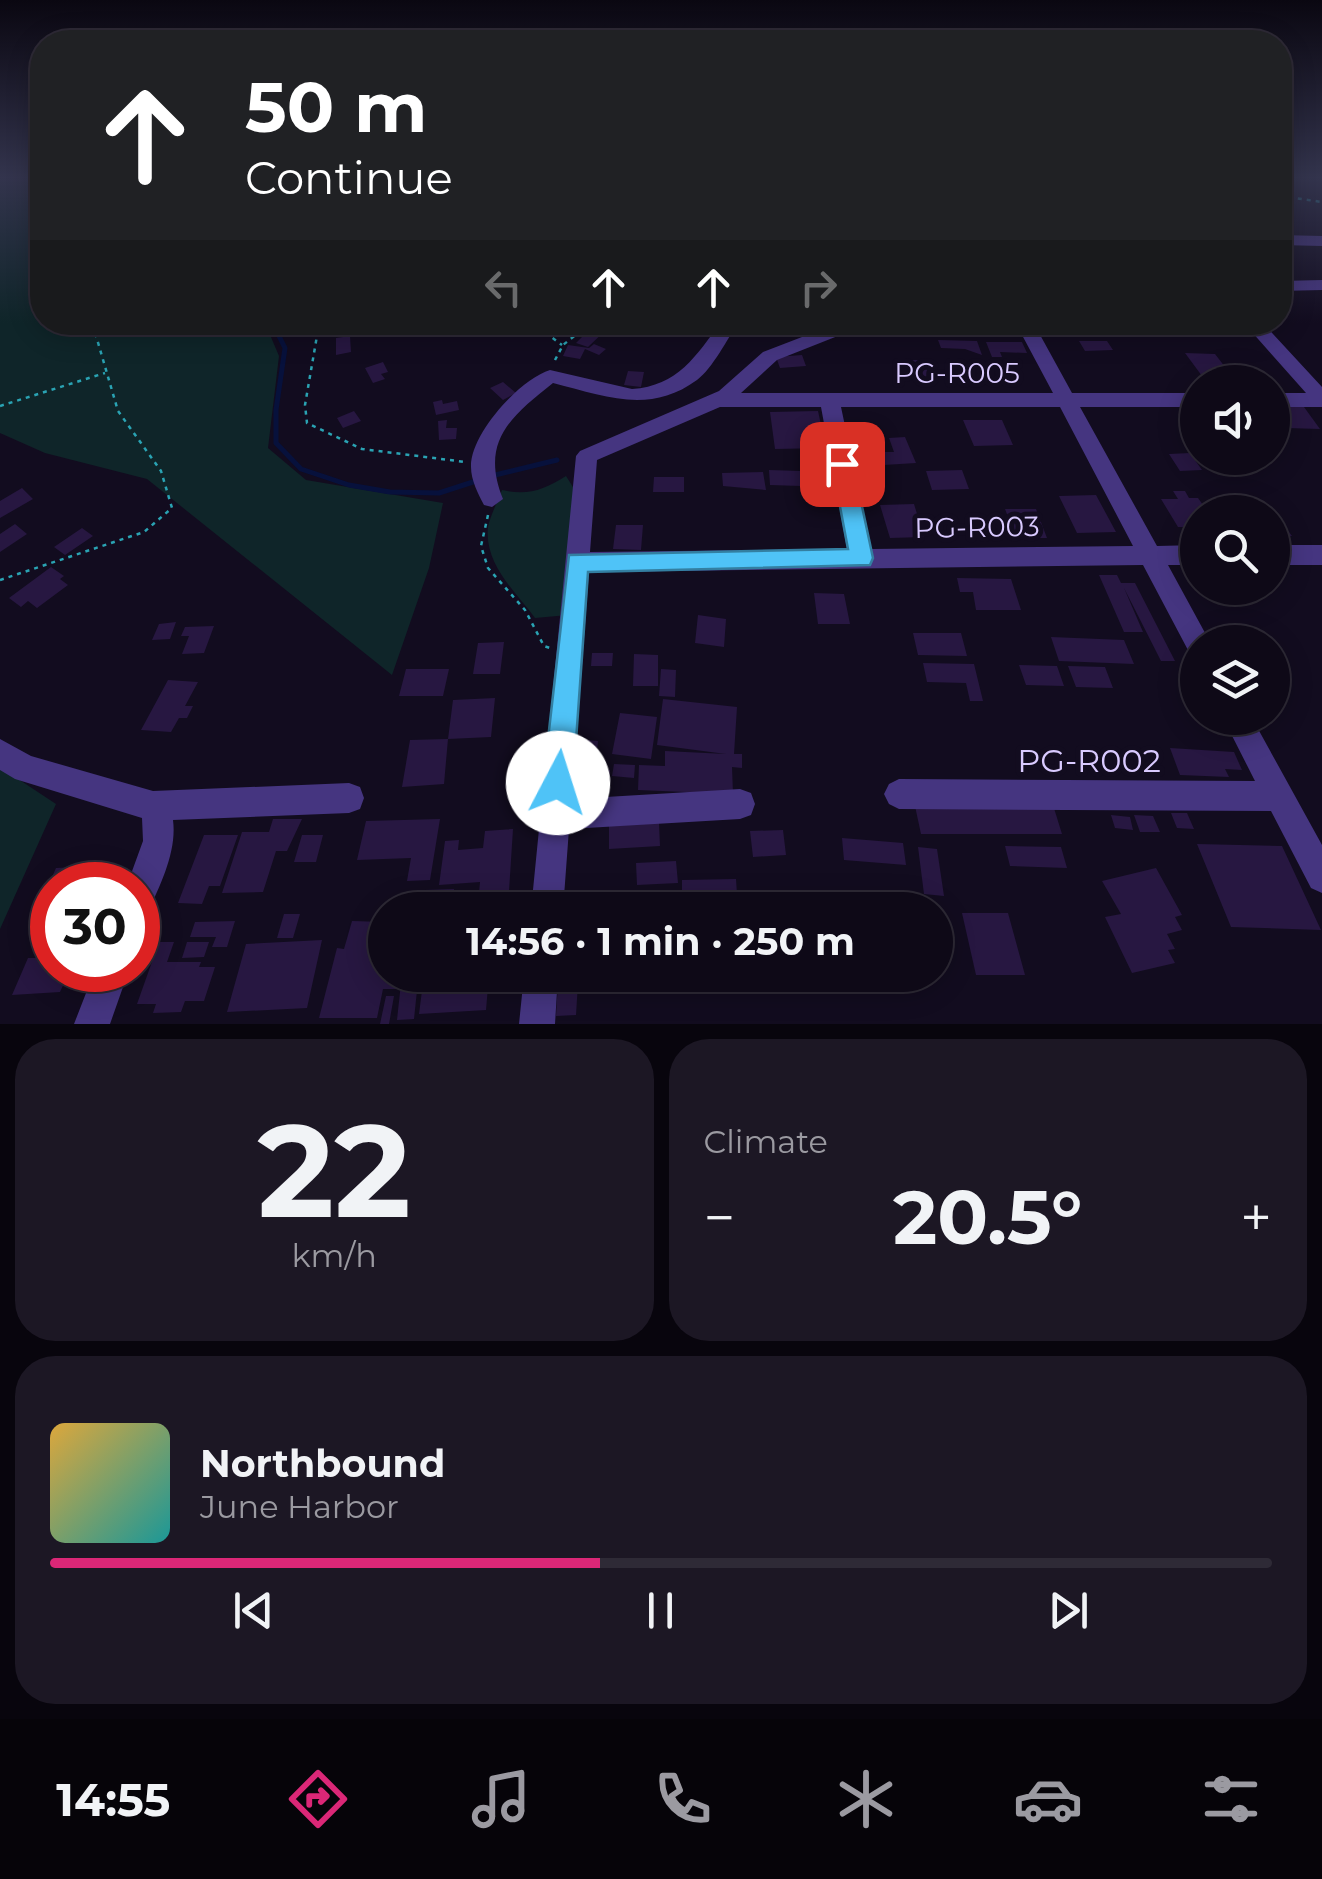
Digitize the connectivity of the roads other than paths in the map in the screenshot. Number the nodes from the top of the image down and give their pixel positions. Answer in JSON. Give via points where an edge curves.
{"nodes":[{"id":1,"x":1292,"y":240,"type":"edge"},
{"id":2,"x":1322,"y":241,"type":"edge"},
{"id":3,"x":1292,"y":286,"type":"edge"},
{"id":4,"x":1322,"y":286,"type":"edge"},
{"id":5,"x":721,"y":335,"type":"edge"},
{"id":6,"x":829,"y":335,"type":"edge"},
{"id":7,"x":1031,"y":335,"type":"edge"},
{"id":8,"x":1264,"y":335,"type":"edge"},
{"id":9,"x":717,"y":400,"type":"junction"},
{"id":10,"x":830,"y":400,"type":"junction"},
{"id":11,"x":1180,"y":400,"type":"edge"},
{"id":12,"x":1290,"y":400,"type":"edge"},
{"id":13,"x":1322,"y":400,"type":"edge"},
{"id":14,"x":1068,"y":401,"type":"junction"},
{"id":15,"x":492,"y":499,"type":"road end"},
{"id":16,"x":1151,"y":555,"type":"junction"},
{"id":17,"x":1180,"y":555,"type":"edge"},
{"id":18,"x":1290,"y":555,"type":"edge"},
{"id":19,"x":1322,"y":555,"type":"edge"},
{"id":20,"x":861,"y":558,"type":"junction"},
{"id":21,"x":577,"y":562,"type":"junction"},
{"id":22,"x":1188,"y":625,"type":"edge"},
{"id":23,"x":1246,"y":735,"type":"edge"},
{"id":24,"x":0,"y":753,"type":"edge"},
{"id":25,"x":899,"y":794,"type":"dead end"},
{"id":26,"x":1278,"y":796,"type":"junction"},
{"id":27,"x":349,"y":798,"type":"dead end"},
{"id":28,"x":740,"y":804,"type":"dead end"},
{"id":29,"x":153,"y":806,"type":"junction"},
{"id":30,"x":555,"y":815,"type":"junction"},
{"id":31,"x":151,"y":862,"type":"edge"},
{"id":32,"x":1322,"y":877,"type":"edge"},
{"id":33,"x":548,"y":892,"type":"edge"},
{"id":34,"x":104,"y":992,"type":"edge"},
{"id":35,"x":539,"y":992,"type":"edge"},
{"id":36,"x":92,"y":1024,"type":"edge"},
{"id":37,"x":536,"y":1024,"type":"edge"}],
"edges":[{"from":1,"to":2,"type":"street"},
{"from":3,"to":4,"type":"street"},
{"from":5,"to":15,"type":"street","via":[[692,375],[647,394],[550,376],[522,396],[495,430],[481,464]]},
{"from":6,"to":9,"type":"street","via":[[770,356]]},
{"from":7,"to":14,"type":"street"},
{"from":8,"to":13,"type":"street"},
{"from":9,"to":10,"type":"street","name":"PG-R005"},
{"from":9,"to":21,"type":"street","via":[[588,456]]},
{"from":10,"to":14,"type":"street","name":"PG-R005"},
{"from":10,"to":20,"type":"street"},
{"from":11,"to":14,"type":"street","name":"PG-R005"},
{"from":12,"to":13,"type":"street"},
{"from":14,"to":16,"type":"street"},
{"from":16,"to":17,"type":"street","name":"PG-R003"},
{"from":16,"to":20,"type":"street","name":"PG-R003"},
{"from":16,"to":22,"type":"street"},
{"from":18,"to":19,"type":"street"},
{"from":20,"to":21,"type":"street","name":"PG-R003"},
{"from":21,"to":30,"type":"street"},
{"from":23,"to":26,"type":"street"},
{"from":24,"to":29,"type":"street","via":[[25,769]]},
{"from":25,"to":26,"type":"street","name":"PG-R002"},
{"from":26,"to":32,"type":"street"},
{"from":27,"to":29,"type":"street"},
{"from":28,"to":30,"type":"street"},
{"from":29,"to":31,"type":"street","via":[[160,820]]},
{"from":30,"to":33,"type":"street"},
{"from":34,"to":36,"type":"street"},
{"from":35,"to":37,"type":"street"}]}
